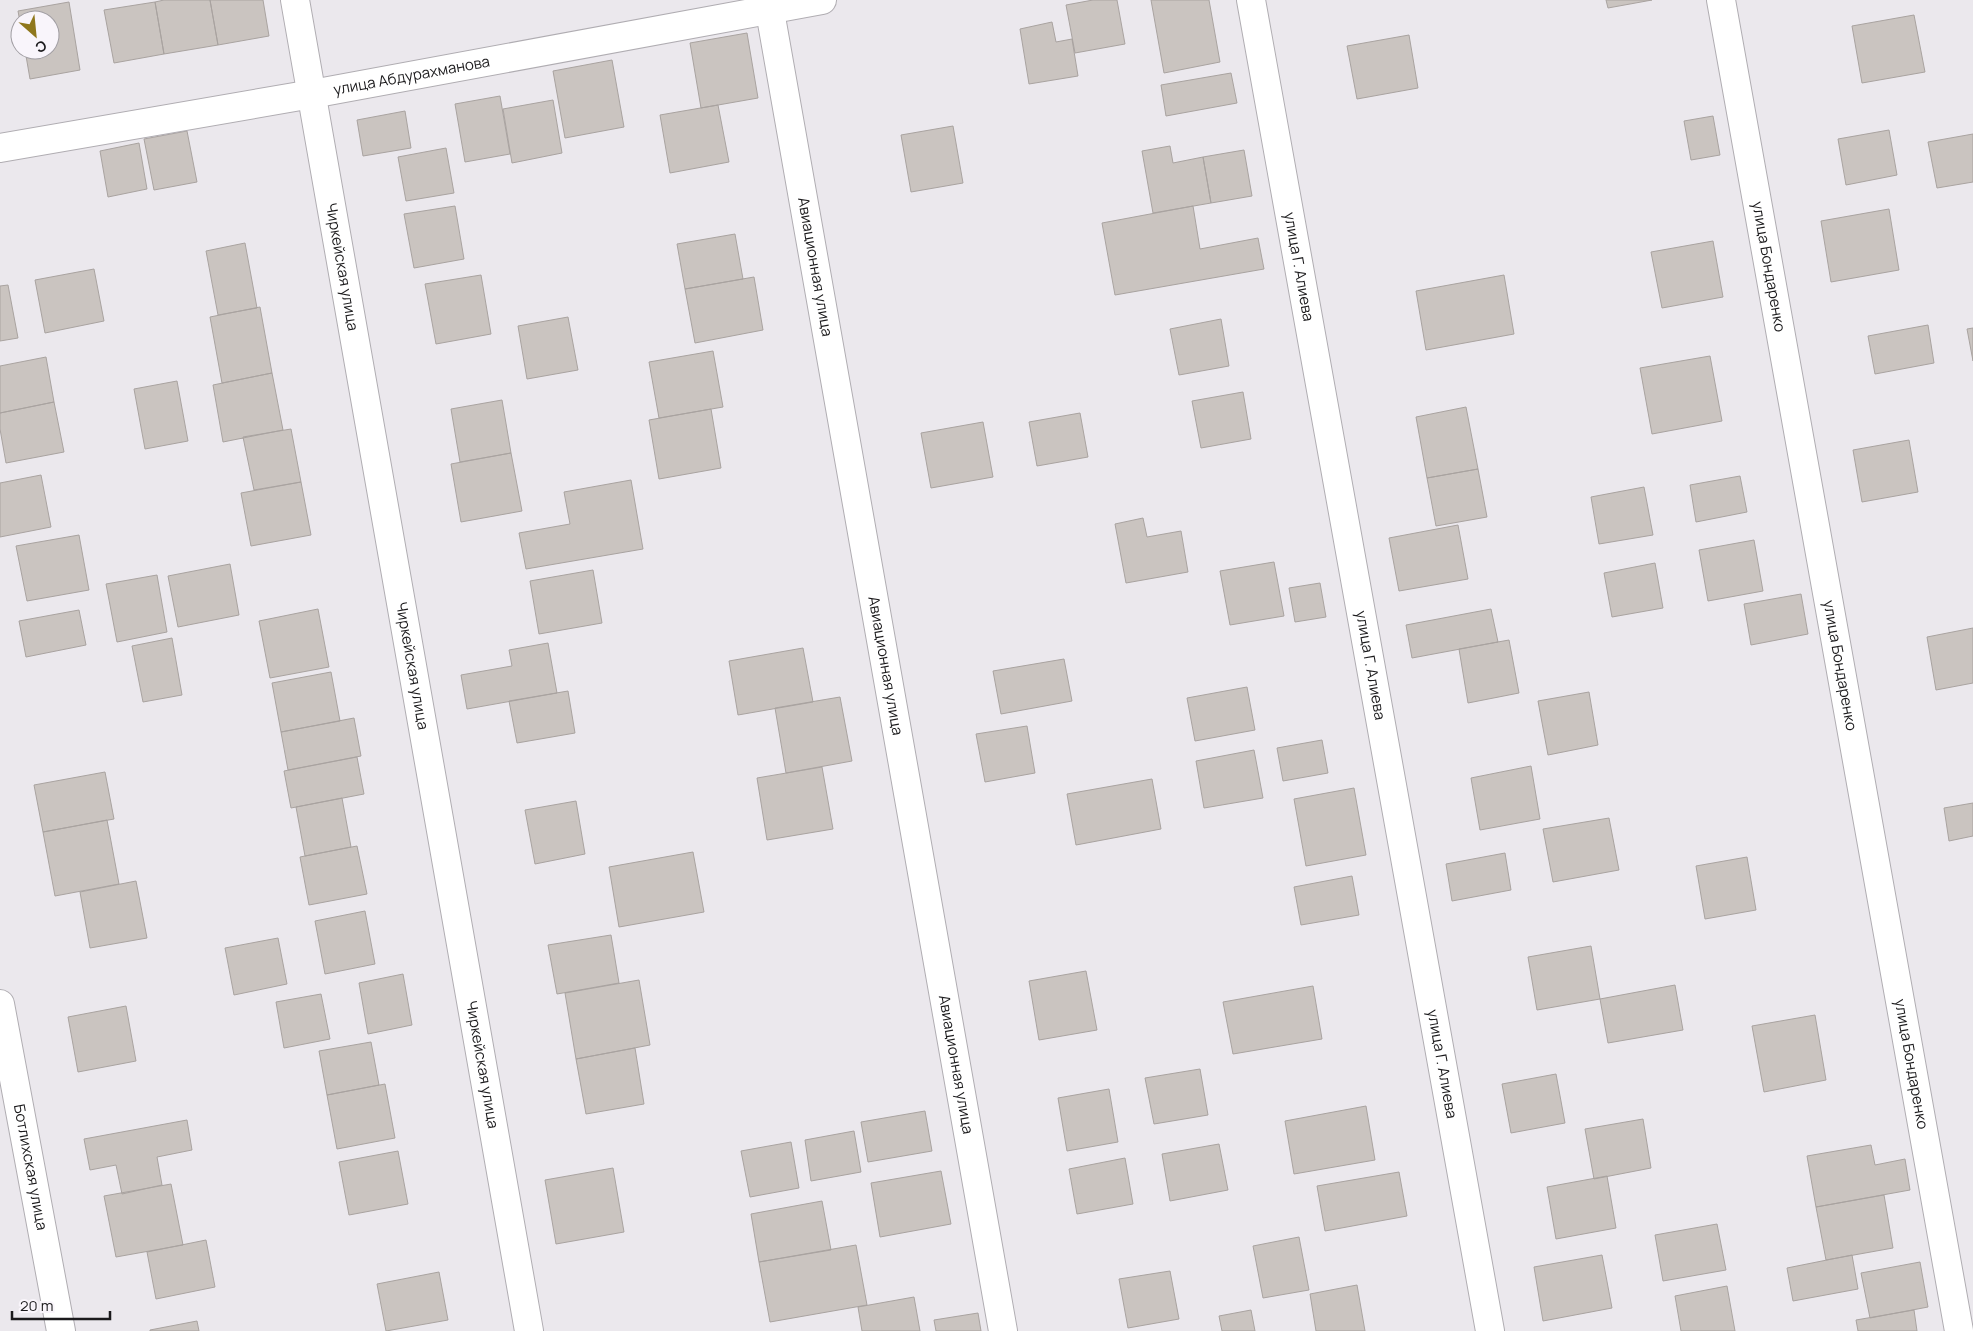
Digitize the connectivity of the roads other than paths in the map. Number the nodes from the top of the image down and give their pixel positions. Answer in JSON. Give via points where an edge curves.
{"nodes":[{"id":1,"x":295,"y":0,"type":"edge"},
{"id":2,"x":822,"y":0,"type":"edge"},
{"id":3,"x":1251,"y":0,"type":"edge"},
{"id":4,"x":1721,"y":0,"type":"edge"},
{"id":5,"x":768,"y":5,"type":"edge"},
{"id":6,"x":312,"y":94,"type":"junction"},
{"id":7,"x":0,"y":148,"type":"edge"},
{"id":8,"x":0,"y":1004,"type":"edge"},
{"id":9,"x":61,"y":1331,"type":"edge"},
{"id":10,"x":529,"y":1331,"type":"edge"},
{"id":11,"x":1003,"y":1331,"type":"edge"},
{"id":12,"x":1490,"y":1331,"type":"edge"},
{"id":13,"x":1959,"y":1331,"type":"edge"}],
"edges":[{"from":1,"to":6,"type":"street","name":"Чиркейская улица"},
{"from":2,"to":5,"type":"street","name":"улица Абдурахманова"},
{"from":3,"to":12,"type":"street","name":"улица Г. Алиева"},
{"from":4,"to":13,"type":"street","name":"улица Бондаренко"},
{"from":5,"to":6,"type":"street","name":"улица Абдурахманова"},
{"from":5,"to":11,"type":"street","name":"Авиационная улица"},
{"from":6,"to":7,"type":"street","name":"улица Абдурахманова"},
{"from":6,"to":10,"type":"street","name":"Чиркейская улица"},
{"from":8,"to":9,"type":"street","name":"Ботлихская улица"}]}
